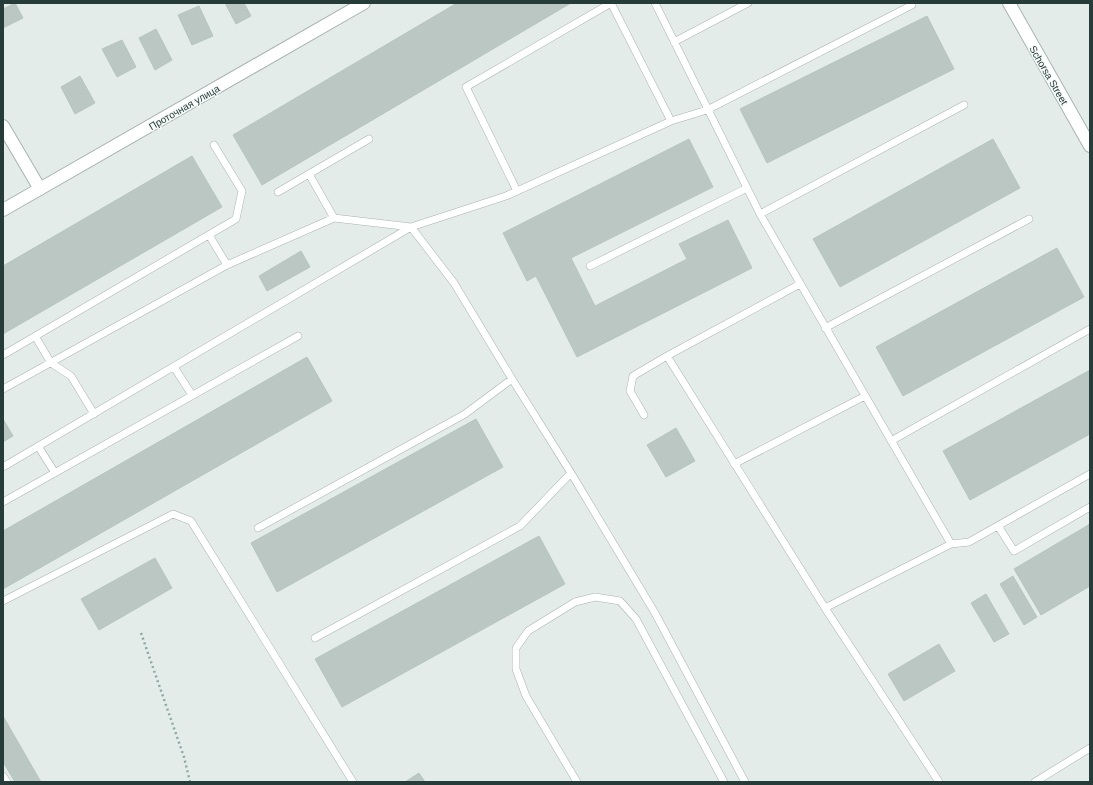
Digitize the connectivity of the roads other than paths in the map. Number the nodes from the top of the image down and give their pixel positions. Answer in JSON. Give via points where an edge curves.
{"nodes":[{"id":1,"x":364,"y":3,"type":"edge"},
{"id":2,"x":611,"y":3,"type":"edge"},
{"id":3,"x":655,"y":3,"type":"edge"},
{"id":4,"x":748,"y":3,"type":"edge"},
{"id":5,"x":911,"y":3,"type":"edge"},
{"id":6,"x":1009,"y":3,"type":"edge"},
{"id":7,"x":674,"y":42,"type":"junction"},
{"id":8,"x":964,"y":105,"type":"dead end"},
{"id":9,"x":707,"y":110,"type":"junction"},
{"id":10,"x":671,"y":121,"type":"junction"},
{"id":11,"x":3,"y":126,"type":"edge"},
{"id":12,"x":369,"y":139,"type":"dead end"},
{"id":13,"x":214,"y":145,"type":"dead end"},
{"id":14,"x":1090,"y":146,"type":"edge"},
{"id":15,"x":309,"y":174,"type":"junction"},
{"id":16,"x":747,"y":188,"type":"junction"},
{"id":17,"x":40,"y":189,"type":"junction"},
{"id":18,"x":517,"y":191,"type":"junction"},
{"id":19,"x":278,"y":192,"type":"dead end"},
{"id":20,"x":3,"y":210,"type":"edge"},
{"id":21,"x":760,"y":214,"type":"junction"},
{"id":22,"x":334,"y":218,"type":"junction"},
{"id":23,"x":1029,"y":219,"type":"dead end"},
{"id":24,"x":411,"y":227,"type":"junction"},
{"id":25,"x":209,"y":235,"type":"junction"},
{"id":26,"x":227,"y":265,"type":"junction"},
{"id":27,"x":590,"y":266,"type":"dead end"},
{"id":28,"x":800,"y":284,"type":"junction"},
{"id":29,"x":825,"y":328,"type":"junction"},
{"id":30,"x":1090,"y":329,"type":"edge"},
{"id":31,"x":35,"y":336,"type":"junction"},
{"id":32,"x":298,"y":336,"type":"dead end"},
{"id":33,"x":3,"y":355,"type":"edge"},
{"id":34,"x":666,"y":356,"type":"junction"},
{"id":35,"x":52,"y":362,"type":"junction"},
{"id":36,"x":174,"y":367,"type":"junction"},
{"id":37,"x":512,"y":379,"type":"junction"},
{"id":38,"x":3,"y":389,"type":"edge"},
{"id":39,"x":192,"y":395,"type":"junction"},
{"id":40,"x":865,"y":396,"type":"junction"},
{"id":41,"x":94,"y":414,"type":"junction"},
{"id":42,"x":644,"y":415,"type":"dead end"},
{"id":43,"x":891,"y":441,"type":"junction"},
{"id":44,"x":38,"y":446,"type":"junction"},
{"id":45,"x":734,"y":464,"type":"junction"},
{"id":46,"x":3,"y":467,"type":"edge"},
{"id":47,"x":55,"y":473,"type":"junction"},
{"id":48,"x":571,"y":473,"type":"junction"},
{"id":49,"x":1090,"y":474,"type":"edge"},
{"id":50,"x":3,"y":502,"type":"edge"},
{"id":51,"x":1090,"y":507,"type":"edge"},
{"id":52,"x":998,"y":526,"type":"junction"},
{"id":53,"x":258,"y":528,"type":"dead end"},
{"id":54,"x":951,"y":544,"type":"junction"},
{"id":55,"x":3,"y":601,"type":"edge"},
{"id":56,"x":825,"y":608,"type":"junction"},
{"id":57,"x":315,"y":638,"type":"dead end"},
{"id":58,"x":1090,"y":748,"type":"edge"},
{"id":59,"x":3,"y":776,"type":"edge"},
{"id":60,"x":7,"y":782,"type":"edge"},
{"id":61,"x":353,"y":782,"type":"edge"},
{"id":62,"x":577,"y":782,"type":"edge"},
{"id":63,"x":724,"y":782,"type":"edge"},
{"id":64,"x":745,"y":782,"type":"edge"},
{"id":65,"x":938,"y":782,"type":"edge"},
{"id":66,"x":1035,"y":782,"type":"edge"}],
"edges":[{"from":1,"to":17,"type":"street","name":"Проточная улица"},
{"from":2,"to":10,"type":"lane"},
{"from":2,"to":18,"type":"lane","via":[[466,87]]},
{"from":3,"to":7,"type":"lane"},
{"from":4,"to":7,"type":"lane"},
{"from":5,"to":9,"type":"lane","via":[[912,5]]},
{"from":6,"to":14,"type":"street","name":"Schorsa Street"},
{"from":7,"to":9,"type":"lane"},
{"from":8,"to":21,"type":"lane"},
{"from":9,"to":10,"type":"lane"},
{"from":9,"to":16,"type":"lane"},
{"from":10,"to":18,"type":"lane"},
{"from":11,"to":17,"type":"street"},
{"from":12,"to":15,"type":"lane"},
{"from":13,"to":25,"type":"lane","via":[[242,191],[236,219]]},
{"from":15,"to":19,"type":"lane"},
{"from":15,"to":22,"type":"lane"},
{"from":16,"to":21,"type":"lane"},
{"from":16,"to":27,"type":"lane"},
{"from":17,"to":20,"type":"street","name":"Проточная улица"},
{"from":18,"to":24,"type":"lane"},
{"from":21,"to":28,"type":"lane"},
{"from":22,"to":24,"type":"lane"},
{"from":22,"to":26,"type":"lane"},
{"from":23,"to":29,"type":"lane"},
{"from":24,"to":36,"type":"lane"},
{"from":24,"to":37,"type":"lane","via":[[454,283]]},
{"from":25,"to":26,"type":"lane"},
{"from":25,"to":31,"type":"lane"},
{"from":26,"to":35,"type":"lane"},
{"from":28,"to":29,"type":"lane"},
{"from":28,"to":34,"type":"lane"},
{"from":29,"to":40,"type":"lane"},
{"from":30,"to":43,"type":"lane"},
{"from":31,"to":33,"type":"lane"},
{"from":31,"to":35,"type":"lane"},
{"from":32,"to":39,"type":"lane"},
{"from":34,"to":42,"type":"lane","via":[[633,376],[630,391]]},
{"from":34,"to":45,"type":"lane"},
{"from":35,"to":38,"type":"lane"},
{"from":35,"to":41,"type":"lane","via":[[71,376]]},
{"from":36,"to":39,"type":"lane"},
{"from":36,"to":41,"type":"lane"},
{"from":37,"to":48,"type":"lane"},
{"from":37,"to":53,"type":"lane","via":[[465,414]]},
{"from":39,"to":47,"type":"lane"},
{"from":40,"to":43,"type":"lane"},
{"from":40,"to":45,"type":"lane"},
{"from":41,"to":44,"type":"lane"},
{"from":43,"to":54,"type":"lane"},
{"from":44,"to":46,"type":"lane"},
{"from":44,"to":47,"type":"lane"},
{"from":45,"to":56,"type":"lane"},
{"from":47,"to":50,"type":"lane"},
{"from":48,"to":57,"type":"lane","via":[[520,526]]},
{"from":48,"to":64,"type":"lane","via":[[655,613]]},
{"from":49,"to":52,"type":"lane"},
{"from":51,"to":52,"type":"lane","via":[[1014,551]]},
{"from":52,"to":54,"type":"lane","via":[[968,542]]},
{"from":54,"to":56,"type":"lane"},
{"from":55,"to":61,"type":"lane","via":[[173,514],[191,521]]},
{"from":56,"to":65,"type":"lane"},
{"from":58,"to":66,"type":"lane"},
{"from":59,"to":60,"type":"lane"},
{"from":62,"to":63,"type":"lane","via":[[526,696],[516,670],[516,648],[528,631],[575,602],[595,597],[620,601],[636,619]]}]}
